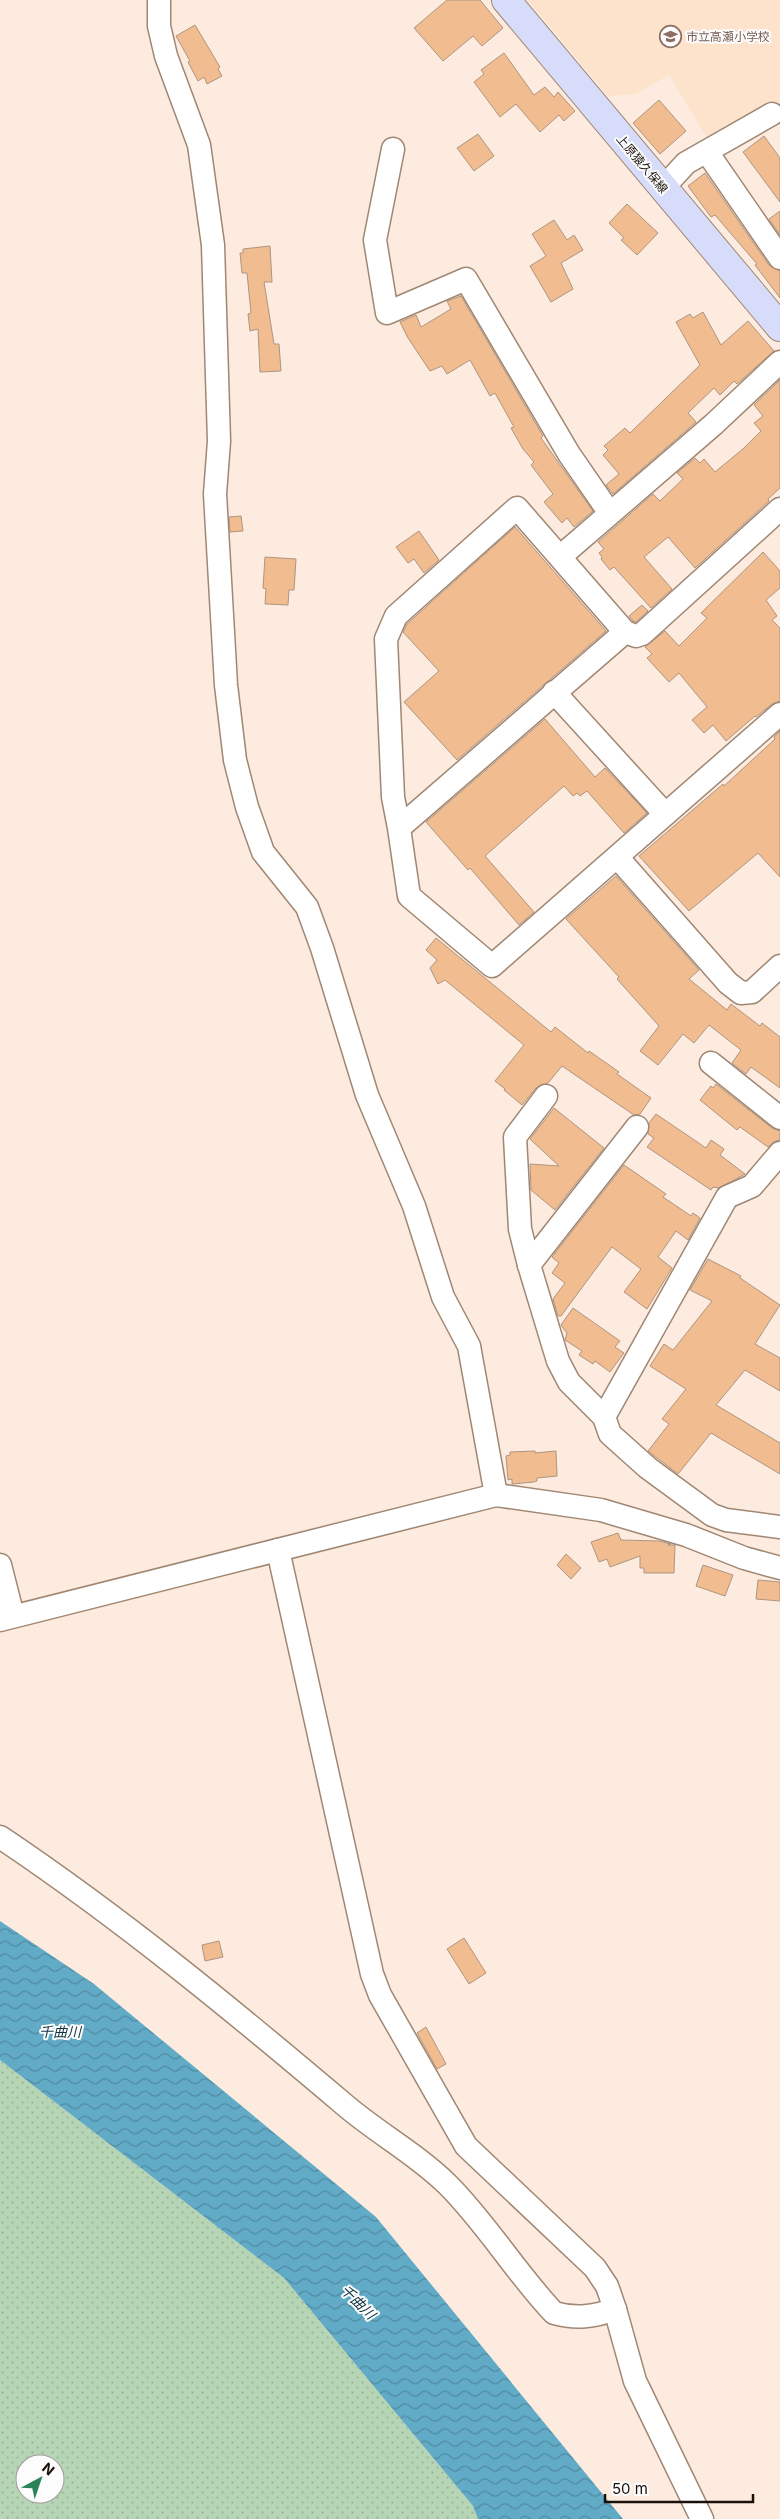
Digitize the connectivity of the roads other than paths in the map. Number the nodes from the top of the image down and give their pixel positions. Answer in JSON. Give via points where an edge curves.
{"nodes":[{"id":1,"x":159,"y":0,"type":"edge"},
{"id":2,"x":506,"y":0,"type":"edge"},
{"id":3,"x":772,"y":114,"type":"dead end"},
{"id":4,"x":393,"y":149,"type":"dead end"},
{"id":5,"x":707,"y":152,"type":"junction"},
{"id":6,"x":662,"y":189,"type":"junction"},
{"id":7,"x":780,"y":258,"type":"edge"},
{"id":8,"x":780,"y":327,"type":"edge"},
{"id":9,"x":780,"y":362,"type":"edge"},
{"id":10,"x":780,"y":509,"type":"edge"},
{"id":11,"x":609,"y":512,"type":"junction"},
{"id":12,"x":561,"y":556,"type":"junction"},
{"id":13,"x":625,"y":632,"type":"junction"},
{"id":14,"x":554,"y":692,"type":"junction"},
{"id":15,"x":780,"y":714,"type":"edge"},
{"id":16,"x":665,"y":814,"type":"junction"},
{"id":17,"x":399,"y":828,"type":"junction"},
{"id":18,"x":618,"y":858,"type":"junction"},
{"id":19,"x":780,"y":966,"type":"edge"},
{"id":20,"x":711,"y":1063,"type":"dead end"},
{"id":21,"x":546,"y":1096,"type":"dead end"},
{"id":22,"x":780,"y":1118,"type":"edge"},
{"id":23,"x":637,"y":1127,"type":"dead end"},
{"id":24,"x":780,"y":1153,"type":"edge"},
{"id":25,"x":528,"y":1265,"type":"junction"},
{"id":26,"x":604,"y":1416,"type":"junction"},
{"id":27,"x":496,"y":1495,"type":"junction"},
{"id":28,"x":780,"y":1527,"type":"edge"},
{"id":29,"x":278,"y":1550,"type":"junction"},
{"id":30,"x":0,"y":1565,"type":"edge"},
{"id":31,"x":780,"y":1568,"type":"edge"},
{"id":32,"x":6,"y":1618,"type":"edge"},
{"id":33,"x":0,"y":1838,"type":"edge"},
{"id":34,"x":615,"y":2309,"type":"junction"},
{"id":35,"x":702,"y":2519,"type":"edge"}],
"edges":[{"from":1,"to":27,"type":"street","via":[[159,26],[166,56],[199,145],[213,245],[219,442],[215,494],[226,685],[235,760],[263,852],[307,907],[367,1095],[414,1206],[443,1297],[469,1346]]},
{"from":2,"to":6,"type":"main road","name":"上原猿久保線"},
{"from":3,"to":5,"type":"street"},
{"from":4,"to":11,"type":"street","via":[[375,240],[387,313],[466,279],[569,454]]},
{"from":5,"to":6,"type":"street","via":[[686,163]]},
{"from":5,"to":7,"type":"street"},
{"from":6,"to":8,"type":"main road","name":"上原猿久保線"},
{"from":9,"to":11,"type":"street","via":[[714,424]]},
{"from":10,"to":13,"type":"street","via":[[642,634],[636,636]]},
{"from":11,"to":12,"type":"street"},
{"from":12,"to":13,"type":"street"},
{"from":12,"to":17,"type":"street","via":[[517,508],[396,616],[386,639],[393,797]]},
{"from":13,"to":14,"type":"street"},
{"from":14,"to":16,"type":"street"},
{"from":14,"to":17,"type":"street"},
{"from":15,"to":16,"type":"street"},
{"from":16,"to":18,"type":"street"},
{"from":17,"to":18,"type":"street","via":[[410,896],[492,966]]},
{"from":18,"to":19,"type":"street","via":[[728,983],[742,993],[752,992]]},
{"from":20,"to":22,"type":"street"},
{"from":21,"to":25,"type":"street","via":[[515,1137],[520,1229]]},
{"from":23,"to":25,"type":"street"},
{"from":24,"to":26,"type":"street","via":[[752,1186],[727,1197]]},
{"from":25,"to":26,"type":"street","via":[[558,1362],[569,1382]]},
{"from":26,"to":28,"type":"street","via":[[610,1434],[648,1468],[712,1515]]},
{"from":27,"to":29,"type":"street"},
{"from":27,"to":31,"type":"street","via":[[601,1510]]},
{"from":29,"to":32,"type":"street"},
{"from":29,"to":34,"type":"street","via":[[372,1974],[380,1995],[466,2146],[595,2268]]},
{"from":30,"to":32,"type":"street"},
{"from":33,"to":34,"type":"street","via":[[162,1956],[442,2181],[554,2313],[568,2317],[596,2316]]},
{"from":34,"to":35,"type":"street","via":[[635,2381]]}]}
